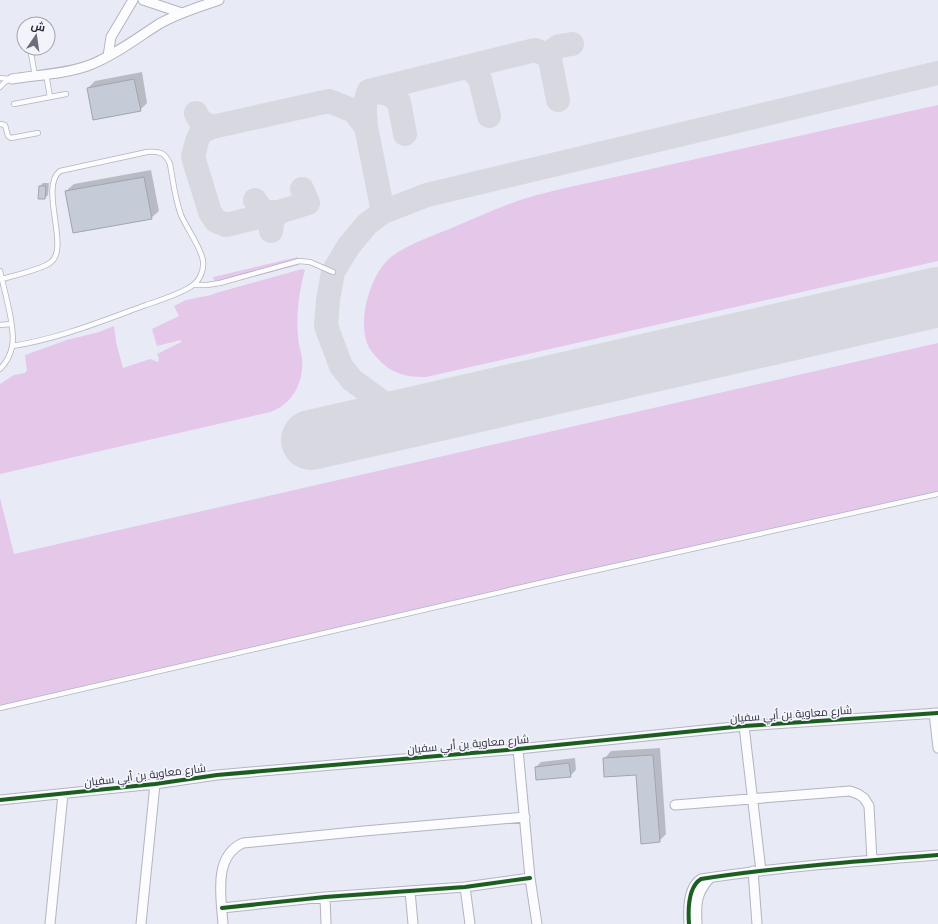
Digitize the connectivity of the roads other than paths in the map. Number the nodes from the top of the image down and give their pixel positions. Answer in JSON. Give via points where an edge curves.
{"nodes":[{"id":1,"x":133,"y":0,"type":"edge"},
{"id":2,"x":143,"y":0,"type":"edge"},
{"id":3,"x":173,"y":0,"type":"edge"},
{"id":4,"x":219,"y":0,"type":"edge"},
{"id":5,"x":170,"y":9,"type":"junction"},
{"id":6,"x":182,"y":13,"type":"junction"},
{"id":7,"x":31,"y":56,"type":"edge"},
{"id":8,"x":108,"y":56,"type":"junction"},
{"id":9,"x":46,"y":74,"type":"junction"},
{"id":10,"x":35,"y":76,"type":"junction"},
{"id":11,"x":0,"y":78,"type":"edge"},
{"id":12,"x":12,"y":79,"type":"junction"},
{"id":13,"x":0,"y":87,"type":"edge"},
{"id":14,"x":66,"y":94,"type":"dead end"},
{"id":15,"x":50,"y":97,"type":"junction"},
{"id":16,"x":14,"y":104,"type":"dead end"},
{"id":17,"x":0,"y":124,"type":"edge"},
{"id":18,"x":38,"y":133,"type":"dead end"},
{"id":19,"x":0,"y":270,"type":"edge"},
{"id":20,"x":333,"y":272,"type":"dead end"},
{"id":21,"x":2,"y":279,"type":"junction"},
{"id":22,"x":194,"y":285,"type":"junction"},
{"id":23,"x":11,"y":324,"type":"junction"},
{"id":24,"x":0,"y":325,"type":"edge"},
{"id":25,"x":12,"y":346,"type":"junction"},
{"id":26,"x":2,"y":365,"type":"edge"},
{"id":27,"x":0,"y":369,"type":"edge"},
{"id":28,"x":938,"y":494,"type":"edge"},
{"id":29,"x":0,"y":708,"type":"edge"},
{"id":30,"x":936,"y":713,"type":"edge"},
{"id":31,"x":744,"y":726,"type":"junction"},
{"id":32,"x":938,"y":748,"type":"edge"},
{"id":33,"x":518,"y":749,"type":"junction"},
{"id":34,"x":155,"y":784,"type":"junction"},
{"id":35,"x":62,"y":794,"type":"junction"},
{"id":36,"x":753,"y":799,"type":"junction"},
{"id":37,"x":0,"y":800,"type":"edge"},
{"id":38,"x":675,"y":805,"type":"dead end"},
{"id":39,"x":524,"y":817,"type":"junction"},
{"id":40,"x":938,"y":855,"type":"edge"},
{"id":41,"x":872,"y":860,"type":"junction"},
{"id":42,"x":757,"y":871,"type":"junction"},
{"id":43,"x":530,"y":878,"type":"junction"},
{"id":44,"x":710,"y":878,"type":"junction"},
{"id":45,"x":465,"y":887,"type":"junction"},
{"id":46,"x":410,"y":891,"type":"junction"},
{"id":47,"x":325,"y":897,"type":"junction"},
{"id":48,"x":222,"y":908,"type":"junction"},
{"id":49,"x":50,"y":924,"type":"edge"},
{"id":50,"x":141,"y":924,"type":"edge"},
{"id":51,"x":223,"y":924,"type":"edge"},
{"id":52,"x":326,"y":924,"type":"edge"},
{"id":53,"x":413,"y":924,"type":"edge"},
{"id":54,"x":470,"y":924,"type":"edge"},
{"id":55,"x":538,"y":924,"type":"edge"},
{"id":56,"x":689,"y":924,"type":"edge"},
{"id":57,"x":697,"y":924,"type":"edge"},
{"id":58,"x":758,"y":924,"type":"edge"}],
"edges":[{"from":1,"to":8,"type":"street","via":[[111,36]]},
{"from":2,"to":5,"type":"street"},
{"from":3,"to":5,"type":"street"},
{"from":4,"to":6,"type":"street"},
{"from":5,"to":6,"type":"street"},
{"from":6,"to":8,"type":"street"},
{"from":7,"to":10,"type":"lane"},
{"from":8,"to":9,"type":"street","via":[[80,68]]},
{"from":9,"to":10,"type":"street"},
{"from":9,"to":15,"type":"lane"},
{"from":10,"to":12,"type":"street"},
{"from":11,"to":12,"type":"lane"},
{"from":12,"to":13,"type":"lane"},
{"from":14,"to":15,"type":"lane"},
{"from":15,"to":16,"type":"lane"},
{"from":17,"to":18,"type":"lane","via":[[5,125],[11,138]]},
{"from":19,"to":21,"type":"lane"},
{"from":20,"to":22,"type":"lane","via":[[310,262],[299,261],[220,283]]},
{"from":21,"to":22,"type":"lane","via":[[54,260],[57,236],[53,192],[57,173],[155,151],[167,158],[178,207],[201,252],[203,270]]},
{"from":21,"to":23,"type":"lane"},
{"from":22,"to":25,"type":"lane","via":[[155,302],[47,339]]},
{"from":23,"to":24,"type":"lane"},
{"from":23,"to":25,"type":"lane"},
{"from":25,"to":26,"type":"lane","via":[[9,356]]},
{"from":26,"to":27,"type":"lane"},
{"from":28,"to":29,"type":"lane"},
{"from":30,"to":31,"type":"street","name":"شارع معاوية بن أبي سفيان"},
{"from":30,"to":32,"type":"street"},
{"from":31,"to":33,"type":"street","name":"شارع معاوية بن أبي سفيان"},
{"from":31,"to":36,"type":"street"},
{"from":33,"to":34,"type":"street","name":"شارع معاوية بن أبي سفيان","via":[[217,775]]},
{"from":33,"to":39,"type":"street"},
{"from":34,"to":35,"type":"street","name":"شارع معاوية بن أبي سفيان"},
{"from":34,"to":50,"type":"street"},
{"from":35,"to":37,"type":"street","name":"شارع معاوية بن أبي سفيان"},
{"from":35,"to":49,"type":"street"},
{"from":36,"to":38,"type":"street"},
{"from":36,"to":41,"type":"street","via":[[850,791],[858,794],[869,806]]},
{"from":36,"to":42,"type":"street"},
{"from":39,"to":43,"type":"street"},
{"from":39,"to":48,"type":"street","via":[[243,843],[235,846],[225,862],[221,875]]},
{"from":40,"to":41,"type":"street"},
{"from":41,"to":42,"type":"street"},
{"from":42,"to":44,"type":"street"},
{"from":42,"to":58,"type":"street"},
{"from":43,"to":45,"type":"street"},
{"from":43,"to":55,"type":"street"},
{"from":44,"to":56,"type":"street","via":[[701,879],[695,885],[689,900]]},
{"from":44,"to":57,"type":"street","via":[[699,893]]},
{"from":45,"to":46,"type":"street"},
{"from":45,"to":54,"type":"street"},
{"from":46,"to":47,"type":"street"},
{"from":46,"to":53,"type":"street"},
{"from":47,"to":48,"type":"street"},
{"from":47,"to":52,"type":"street"},
{"from":48,"to":51,"type":"street"}]}
